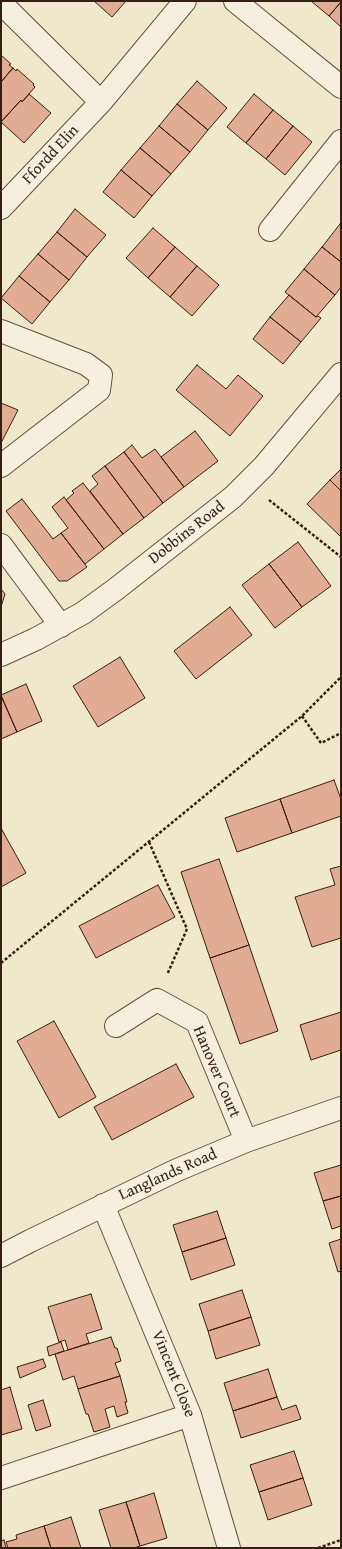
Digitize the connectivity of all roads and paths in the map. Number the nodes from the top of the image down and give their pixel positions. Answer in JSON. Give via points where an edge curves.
{"nodes":[{"id":1,"x":185,"y":1,"type":"edge"},
{"id":2,"x":235,"y":1,"type":"edge"},
{"id":3,"x":6,"y":8,"type":"dead end"},
{"id":4,"x":341,"y":87,"type":"edge"},
{"id":5,"x":101,"y":102,"type":"junction"},
{"id":6,"x":341,"y":141,"type":"edge"},
{"id":7,"x":1,"y":208,"type":"edge"},
{"id":8,"x":270,"y":230,"type":"dead end"},
{"id":9,"x":1,"y":331,"type":"edge"},
{"id":10,"x":341,"y":374,"type":"edge"},
{"id":11,"x":1,"y":466,"type":"edge"},
{"id":12,"x":248,"y":484,"type":"junction"},
{"id":13,"x":1,"y":545,"type":"edge"},
{"id":14,"x":341,"y":557,"type":"edge"},
{"id":15,"x":61,"y":626,"type":"junction"},
{"id":16,"x":1,"y":655,"type":"edge"},
{"id":17,"x":341,"y":677,"type":"edge"},
{"id":18,"x":302,"y":716,"type":"junction"},
{"id":19,"x":341,"y":733,"type":"edge"},
{"id":20,"x":149,"y":842,"type":"junction"},
{"id":21,"x":1,"y":963,"type":"edge"},
{"id":22,"x":157,"y":1000,"type":"junction"},
{"id":23,"x":116,"y":1026,"type":"dead end"},
{"id":24,"x":341,"y":1108,"type":"edge"},
{"id":25,"x":246,"y":1141,"type":"junction"},
{"id":26,"x":103,"y":1205,"type":"junction"},
{"id":27,"x":1,"y":1256,"type":"edge"},
{"id":28,"x":190,"y":1415,"type":"junction"},
{"id":29,"x":1,"y":1478,"type":"edge"},
{"id":30,"x":341,"y":1540,"type":"edge"},
{"id":31,"x":229,"y":1548,"type":"edge"},
{"id":32,"x":318,"y":1548,"type":"edge"}],
"edges":[{"from":1,"to":5,"type":"street","name":"Ffordd Elin"},
{"from":2,"to":4,"type":"street"},
{"from":3,"to":5,"type":"street"},
{"from":5,"to":7,"type":"street","name":"Ffordd Elin"},
{"from":6,"to":8,"type":"street"},
{"from":9,"to":11,"type":"street","via":[[86,364],[101,375],[99,390]]},
{"from":10,"to":12,"type":"street","name":"Dobbins Road"},
{"from":12,"to":14,"type":"path"},
{"from":12,"to":15,"type":"street","name":"Dobbins Road","via":[[116,589]]},
{"from":13,"to":15,"type":"street"},
{"from":15,"to":16,"type":"street","name":"Dobbins Road"},
{"from":17,"to":18,"type":"path"},
{"from":18,"to":19,"type":"path","via":[[321,743]]},
{"from":18,"to":20,"type":"path"},
{"from":20,"to":21,"type":"path"},
{"from":20,"to":22,"type":"path","via":[[187,929]]},
{"from":22,"to":23,"type":"street"},
{"from":22,"to":25,"type":"street","name":"Hanover Court","via":[[197,1022]]},
{"from":24,"to":25,"type":"street","name":"Langlands Road"},
{"from":25,"to":26,"type":"street","name":"Langlands Road"},
{"from":26,"to":27,"type":"street","name":"Langlands Road"},
{"from":26,"to":28,"type":"street","name":"Vincent Close"},
{"from":28,"to":29,"type":"street"},
{"from":28,"to":31,"type":"street","name":"Vincent Close"},
{"from":30,"to":32,"type":"path"}]}
